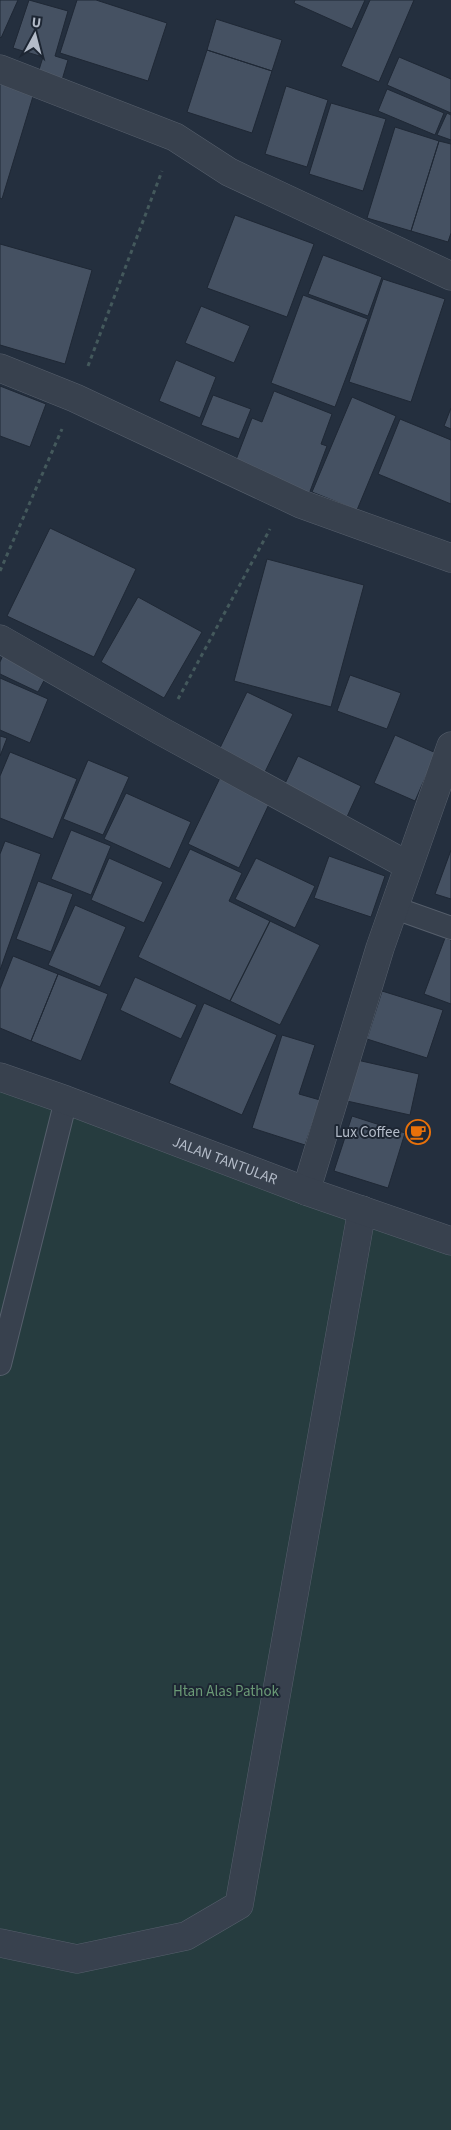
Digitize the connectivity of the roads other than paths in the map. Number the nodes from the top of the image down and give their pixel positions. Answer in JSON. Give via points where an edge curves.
{"nodes":[{"id":1,"x":0,"y":69,"type":"edge"},
{"id":2,"x":451,"y":276,"type":"edge"},
{"id":3,"x":0,"y":368,"type":"edge"},
{"id":4,"x":451,"y":558,"type":"edge"},
{"id":5,"x":0,"y":639,"type":"edge"},
{"id":6,"x":451,"y":746,"type":"edge"},
{"id":7,"x":409,"y":866,"type":"junction"},
{"id":8,"x":395,"y":908,"type":"junction"},
{"id":9,"x":451,"y":928,"type":"edge"},
{"id":10,"x":0,"y":1077,"type":"edge"},
{"id":11,"x":66,"y":1100,"type":"junction"},
{"id":12,"x":306,"y":1191,"type":"junction"},
{"id":13,"x":362,"y":1210,"type":"junction"},
{"id":14,"x":451,"y":1241,"type":"edge"},
{"id":15,"x":0,"y":1364,"type":"edge"},
{"id":16,"x":0,"y":1943,"type":"edge"}],
"edges":[{"from":1,"to":2,"type":"street","via":[[175,137],[228,172]]},
{"from":3,"to":4,"type":"street","via":[[75,398],[287,497]]},
{"from":5,"to":7,"type":"street"},
{"from":6,"to":7,"type":"street"},
{"from":7,"to":8,"type":"street"},
{"from":8,"to":9,"type":"lane"},
{"from":8,"to":12,"type":"street"},
{"from":10,"to":11,"type":"street","name":"JALAN TANTULAR"},
{"from":11,"to":12,"type":"street","name":"JALAN TANTULAR"},
{"from":11,"to":15,"type":"lane"},
{"from":12,"to":13,"type":"street","name":"JALAN TANTULAR"},
{"from":13,"to":14,"type":"street","name":"JALAN TANTULAR"},
{"from":13,"to":16,"type":"street","via":[[239,1905],[186,1936],[77,1959]]}]}
